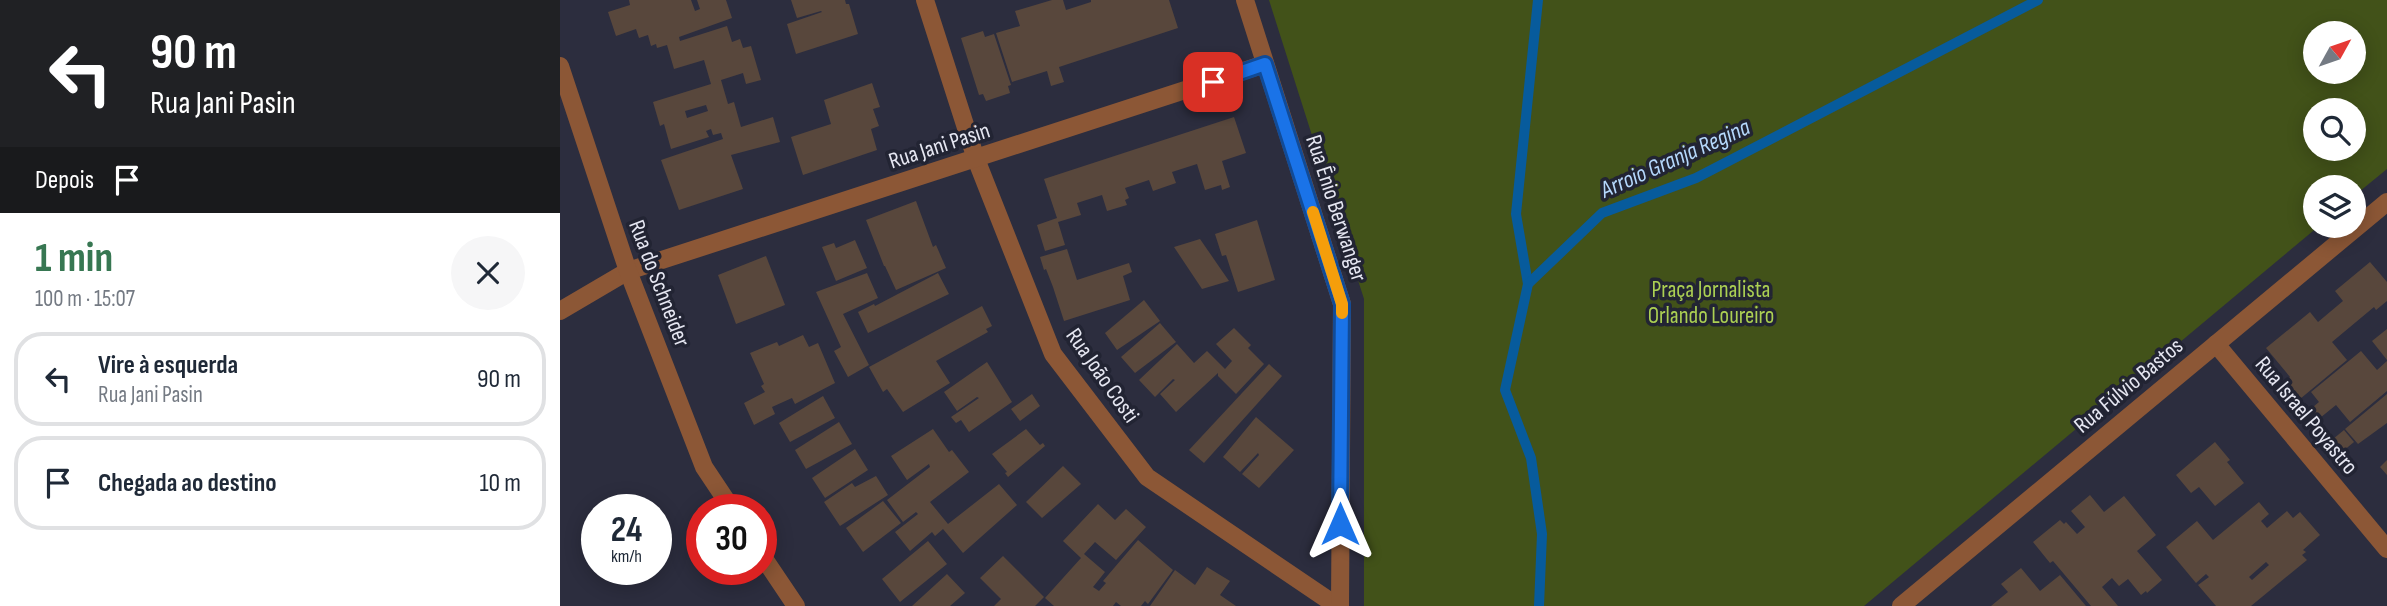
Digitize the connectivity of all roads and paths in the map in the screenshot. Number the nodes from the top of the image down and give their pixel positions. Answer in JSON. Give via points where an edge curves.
{"nodes":[{"id":1,"x":925,"y":0,"type":"edge"},
{"id":2,"x":1245,"y":0,"type":"edge"},
{"id":3,"x":1265,"y":64,"type":"junction"},
{"id":4,"x":560,"y":66,"type":"edge"},
{"id":5,"x":976,"y":159,"type":"junction"},
{"id":6,"x":2387,"y":202,"type":"edge"},
{"id":7,"x":628,"y":271,"type":"junction"},
{"id":8,"x":560,"y":311,"type":"edge"},
{"id":9,"x":2216,"y":344,"type":"junction"},
{"id":10,"x":722,"y":494,"type":"edge"},
{"id":11,"x":2387,"y":549,"type":"edge"},
{"id":12,"x":777,"y":578,"type":"edge"},
{"id":13,"x":796,"y":606,"type":"edge"},
{"id":14,"x":1338,"y":606,"type":"edge"},
{"id":15,"x":1901,"y":606,"type":"edge"}],
"edges":[{"from":1,"to":5,"type":"street","name":"Rua João Costi"},
{"from":2,"to":3,"type":"street","name":"Rua Ênio Berwanger"},
{"from":3,"to":5,"type":"street","name":"Rua Jani Pasin"},
{"from":3,"to":14,"type":"street","name":"Rua Ênio Berwanger","via":[[1342,304]]},
{"from":4,"to":7,"type":"street","name":"Rua do Schneider"},
{"from":5,"to":7,"type":"street","name":"Rua Jani Pasin"},
{"from":5,"to":14,"type":"street","name":"Rua João Costi","via":[[1053,354],[1147,477]]},
{"from":6,"to":9,"type":"street","name":"Rua Fúlvio Bastos"},
{"from":7,"to":8,"type":"street","name":"Rua Jani Pasin"},
{"from":7,"to":10,"type":"street","name":"Rua do Schneider","via":[[704,467]]},
{"from":9,"to":11,"type":"street","name":"Rua Israel Poyastro"},
{"from":9,"to":15,"type":"street","name":"Rua Fúlvio Bastos"},
{"from":12,"to":13,"type":"street"}]}
